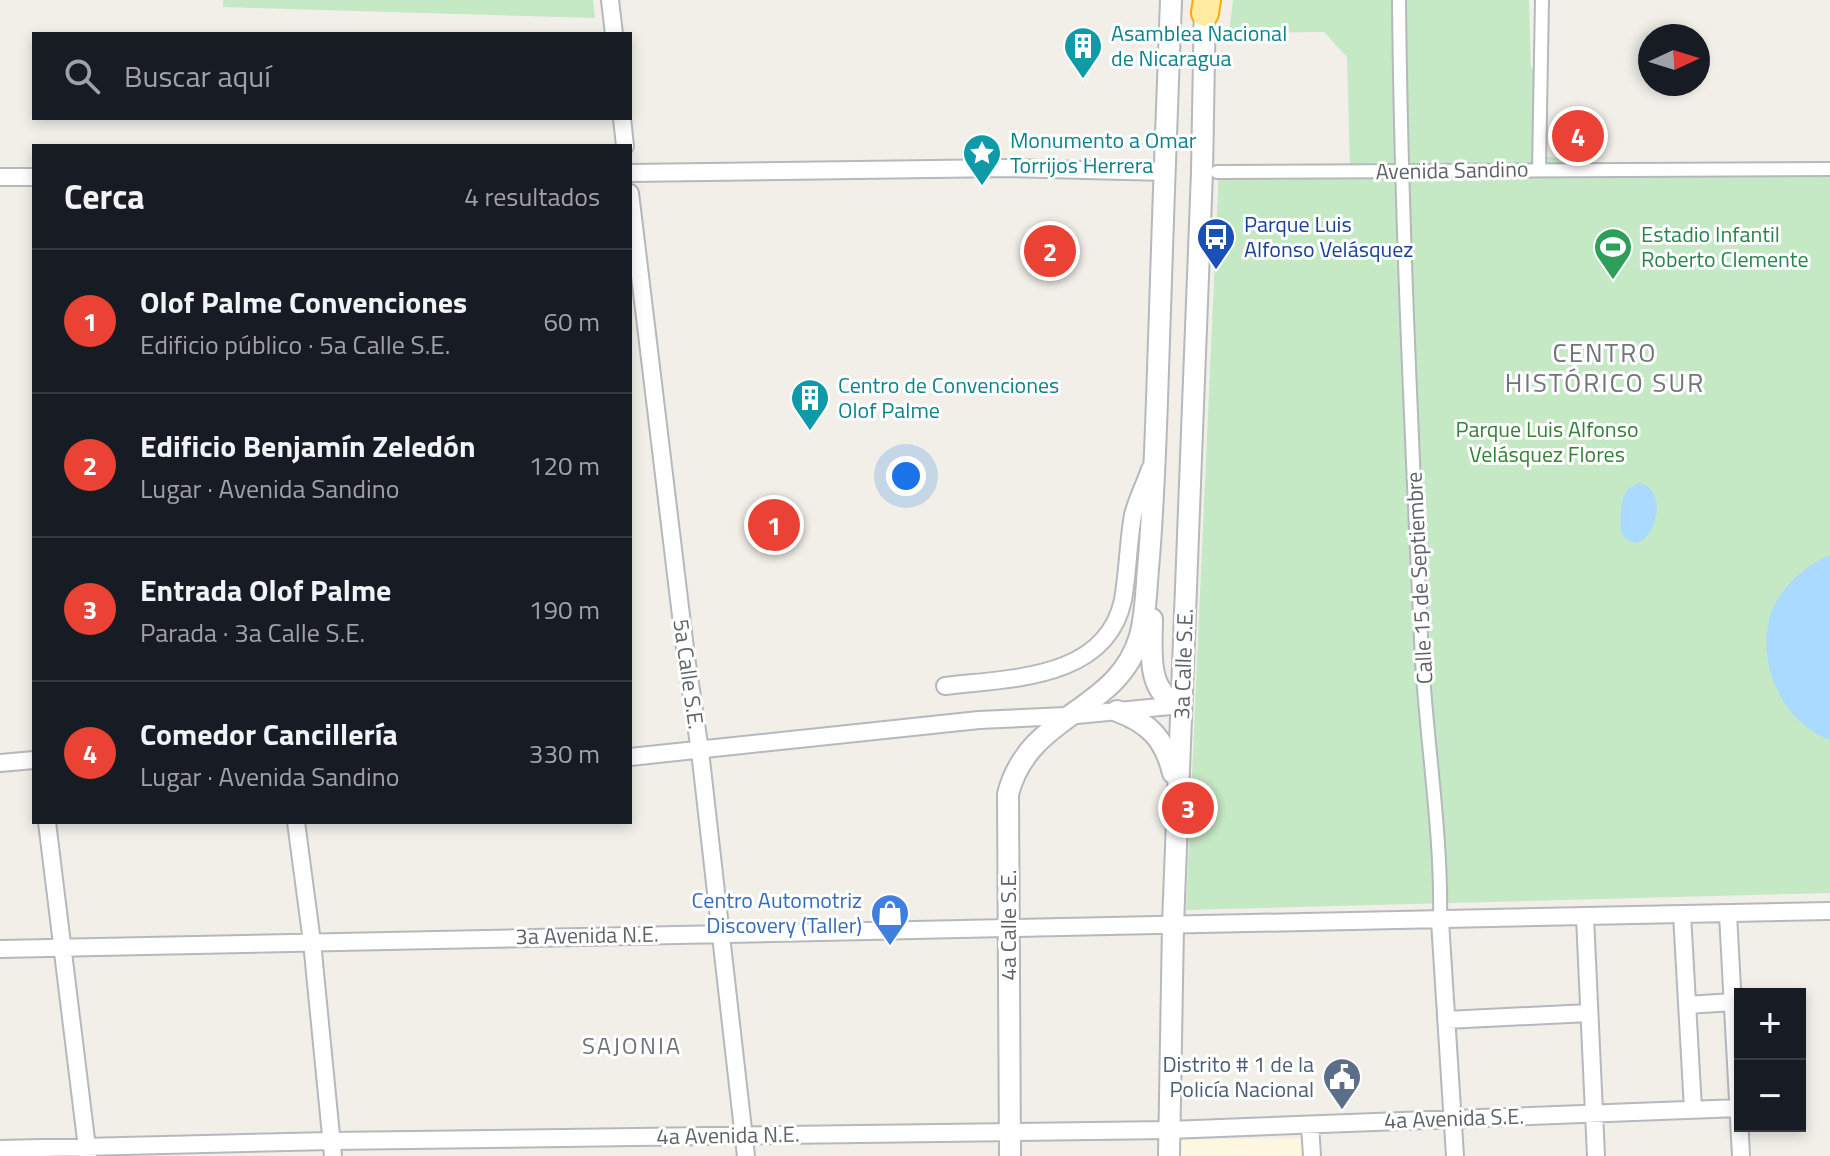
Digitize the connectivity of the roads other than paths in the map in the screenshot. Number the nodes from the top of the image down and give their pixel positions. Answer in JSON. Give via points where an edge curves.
{"nodes":[{"id":1,"x":610,"y":0,"type":"edge"},
{"id":2,"x":1171,"y":0,"type":"edge"},
{"id":3,"x":1399,"y":0,"type":"edge"},
{"id":4,"x":1542,"y":0,"type":"edge"},
{"id":5,"x":1206,"y":4,"type":"edge"},
{"id":6,"x":614,"y":32,"type":"edge"},
{"id":7,"x":622,"y":120,"type":"edge"},
{"id":8,"x":625,"y":144,"type":"edge"},
{"id":9,"x":1539,"y":169,"type":"junction"},
{"id":10,"x":1830,"y":169,"type":"edge"},
{"id":11,"x":1401,"y":171,"type":"junction"},
{"id":12,"x":1165,"y":172,"type":"junction"},
{"id":13,"x":1210,"y":172,"type":"junction"},
{"id":14,"x":632,"y":173,"type":"edge"},
{"id":15,"x":0,"y":177,"type":"edge"},
{"id":16,"x":32,"y":177,"type":"edge"},
{"id":17,"x":632,"y":210,"type":"edge"},
{"id":18,"x":1155,"y":456,"type":"junction"},
{"id":19,"x":1153,"y":519,"type":"junction"},
{"id":20,"x":945,"y":686,"type":"dead end"},
{"id":21,"x":1181,"y":705,"type":"junction"},
{"id":22,"x":1117,"y":711,"type":"junction"},
{"id":23,"x":1066,"y":716,"type":"junction"},
{"id":24,"x":700,"y":751,"type":"junction"},
{"id":25,"x":632,"y":757,"type":"edge"},
{"id":26,"x":32,"y":760,"type":"edge"},
{"id":27,"x":0,"y":763,"type":"edge"},
{"id":28,"x":1178,"y":796,"type":"junction"},
{"id":29,"x":47,"y":824,"type":"edge"},
{"id":30,"x":296,"y":824,"type":"edge"},
{"id":31,"x":1830,"y":911,"type":"edge"},
{"id":32,"x":1682,"y":914,"type":"junction"},
{"id":33,"x":1728,"y":914,"type":"junction"},
{"id":34,"x":1585,"y":917,"type":"junction"},
{"id":35,"x":1440,"y":921,"type":"junction"},
{"id":36,"x":1173,"y":925,"type":"junction"},
{"id":37,"x":1008,"y":929,"type":"junction"},
{"id":38,"x":719,"y":932,"type":"junction"},
{"id":39,"x":312,"y":942,"type":"junction"},
{"id":40,"x":63,"y":947,"type":"junction"},
{"id":41,"x":0,"y":949,"type":"edge"},
{"id":42,"x":1733,"y":1002,"type":"junction"},
{"id":43,"x":1687,"y":1005,"type":"junction"},
{"id":44,"x":1589,"y":1013,"type":"junction"},
{"id":45,"x":1446,"y":1020,"type":"junction"},
{"id":46,"x":1736,"y":1060,"type":"edge"},
{"id":47,"x":1734,"y":1108,"type":"edge"},
{"id":48,"x":1693,"y":1109,"type":"junction"},
{"id":49,"x":1594,"y":1112,"type":"junction"},
{"id":50,"x":1452,"y":1118,"type":"junction"},
{"id":51,"x":1310,"y":1125,"type":"junction"},
{"id":52,"x":1010,"y":1130,"type":"junction"},
{"id":53,"x":1169,"y":1130,"type":"junction"},
{"id":54,"x":1740,"y":1132,"type":"edge"},
{"id":55,"x":743,"y":1135,"type":"junction"},
{"id":56,"x":0,"y":1149,"type":"edge"},
{"id":57,"x":332,"y":1149,"type":"edge"},
{"id":58,"x":88,"y":1152,"type":"edge"},
{"id":59,"x":746,"y":1156,"type":"edge"},
{"id":60,"x":1010,"y":1156,"type":"edge"},
{"id":61,"x":1169,"y":1156,"type":"edge"},
{"id":62,"x":1312,"y":1156,"type":"edge"},
{"id":63,"x":1455,"y":1156,"type":"edge"},
{"id":64,"x":1596,"y":1156,"type":"edge"},
{"id":65,"x":1741,"y":1156,"type":"edge"}],
"edges":[{"from":1,"to":6,"type":"street"},
{"from":2,"to":12,"type":"street","name":"3a Calle S.E."},
{"from":3,"to":11,"type":"street","name":"Calle 15 de Septiembre"},
{"from":4,"to":9,"type":"street"},
{"from":5,"to":13,"type":"street","name":"3a Calle S.E."},
{"from":7,"to":8,"type":"street"},
{"from":9,"to":10,"type":"street","name":"Avenida Sandino"},
{"from":9,"to":11,"type":"street","name":"Avenida Sandino"},
{"from":11,"to":13,"type":"street","name":"Avenida Sandino"},
{"from":11,"to":35,"type":"street","name":"Calle 15 de Septiembre","via":[[1423,673]]},
{"from":12,"to":14,"type":"street","via":[[1007,168]]},
{"from":12,"to":18,"type":"street","name":"3a Calle S.E."},
{"from":13,"to":21,"type":"street","name":"3a Calle S.E."},
{"from":15,"to":16,"type":"street"},
{"from":17,"to":24,"type":"street","name":"5a Calle S.E."},
{"from":18,"to":19,"type":"street","name":"3a Calle S.E."},
{"from":18,"to":20,"type":"street","via":[[1134,512],[1119,614],[1100,644],[1057,670]]},
{"from":19,"to":21,"type":"street","via":[[1152,668],[1162,694]]},
{"from":19,"to":23,"type":"street","name":"3a Calle S.E.","via":[[1143,619],[1132,656],[1103,693]]},
{"from":21,"to":22,"type":"street"},
{"from":21,"to":28,"type":"street","name":"3a Calle S.E."},
{"from":22,"to":23,"type":"street"},
{"from":22,"to":28,"type":"street","via":[[1159,737]]},
{"from":23,"to":24,"type":"street","via":[[979,720]]},
{"from":23,"to":37,"type":"street","name":"4a Calle S.E.","via":[[1025,754],[1009,787]]},
{"from":24,"to":25,"type":"street"},
{"from":24,"to":38,"type":"street","name":"5a Calle S.E."},
{"from":26,"to":27,"type":"street"},
{"from":28,"to":36,"type":"street","name":"3a Calle S.E."},
{"from":29,"to":40,"type":"street"},
{"from":30,"to":39,"type":"street"},
{"from":31,"to":33,"type":"street"},
{"from":32,"to":33,"type":"street","name":"3a Avenida N.E."},
{"from":32,"to":34,"type":"street","name":"3a Avenida N.E."},
{"from":32,"to":43,"type":"street"},
{"from":33,"to":42,"type":"street"},
{"from":34,"to":35,"type":"street","name":"3a Avenida N.E."},
{"from":34,"to":44,"type":"street"},
{"from":35,"to":36,"type":"street","name":"3a Avenida N.E."},
{"from":35,"to":45,"type":"street","name":"Calle 15 de Septiembre"},
{"from":36,"to":37,"type":"street","name":"3a Avenida N.E."},
{"from":36,"to":53,"type":"street","name":"3a Calle S.E."},
{"from":37,"to":38,"type":"street","name":"3a Avenida N.E."},
{"from":37,"to":52,"type":"street","name":"4a Calle S.E."},
{"from":38,"to":39,"type":"street","name":"3a Avenida N.E."},
{"from":38,"to":55,"type":"street","name":"5a Calle S.E."},
{"from":39,"to":40,"type":"street","name":"3a Avenida N.E."},
{"from":39,"to":57,"type":"street"},
{"from":40,"to":41,"type":"street","name":"3a Avenida N.E."},
{"from":40,"to":58,"type":"street"},
{"from":42,"to":43,"type":"street"},
{"from":42,"to":46,"type":"street"},
{"from":43,"to":48,"type":"street"},
{"from":44,"to":45,"type":"street"},
{"from":44,"to":49,"type":"street"},
{"from":45,"to":50,"type":"street","name":"Calle 15 de Septiembre"},
{"from":47,"to":48,"type":"street","name":"4a Avenida S.E."},
{"from":48,"to":49,"type":"street","name":"4a Avenida S.E."},
{"from":49,"to":50,"type":"street","name":"4a Avenida S.E."},
{"from":49,"to":64,"type":"street"},
{"from":50,"to":51,"type":"street","name":"4a Avenida S.E."},
{"from":50,"to":63,"type":"street","name":"Calle 15 de Septiembre"},
{"from":51,"to":53,"type":"street","name":"4a Avenida S.E."},
{"from":51,"to":62,"type":"street"},
{"from":52,"to":53,"type":"street","name":"4a Avenida N.E."},
{"from":52,"to":55,"type":"street","name":"4a Avenida N.E."},
{"from":52,"to":60,"type":"street","name":"4a Calle S.E."},
{"from":53,"to":61,"type":"street","name":"3a Calle S.E."},
{"from":54,"to":65,"type":"street"},
{"from":55,"to":57,"type":"street","name":"4a Avenida N.E."},
{"from":55,"to":59,"type":"street","name":"5a Calle S.E."},
{"from":56,"to":58,"type":"street","name":"4a Avenida N.E."},
{"from":57,"to":58,"type":"street","name":"4a Avenida N.E."}]}
